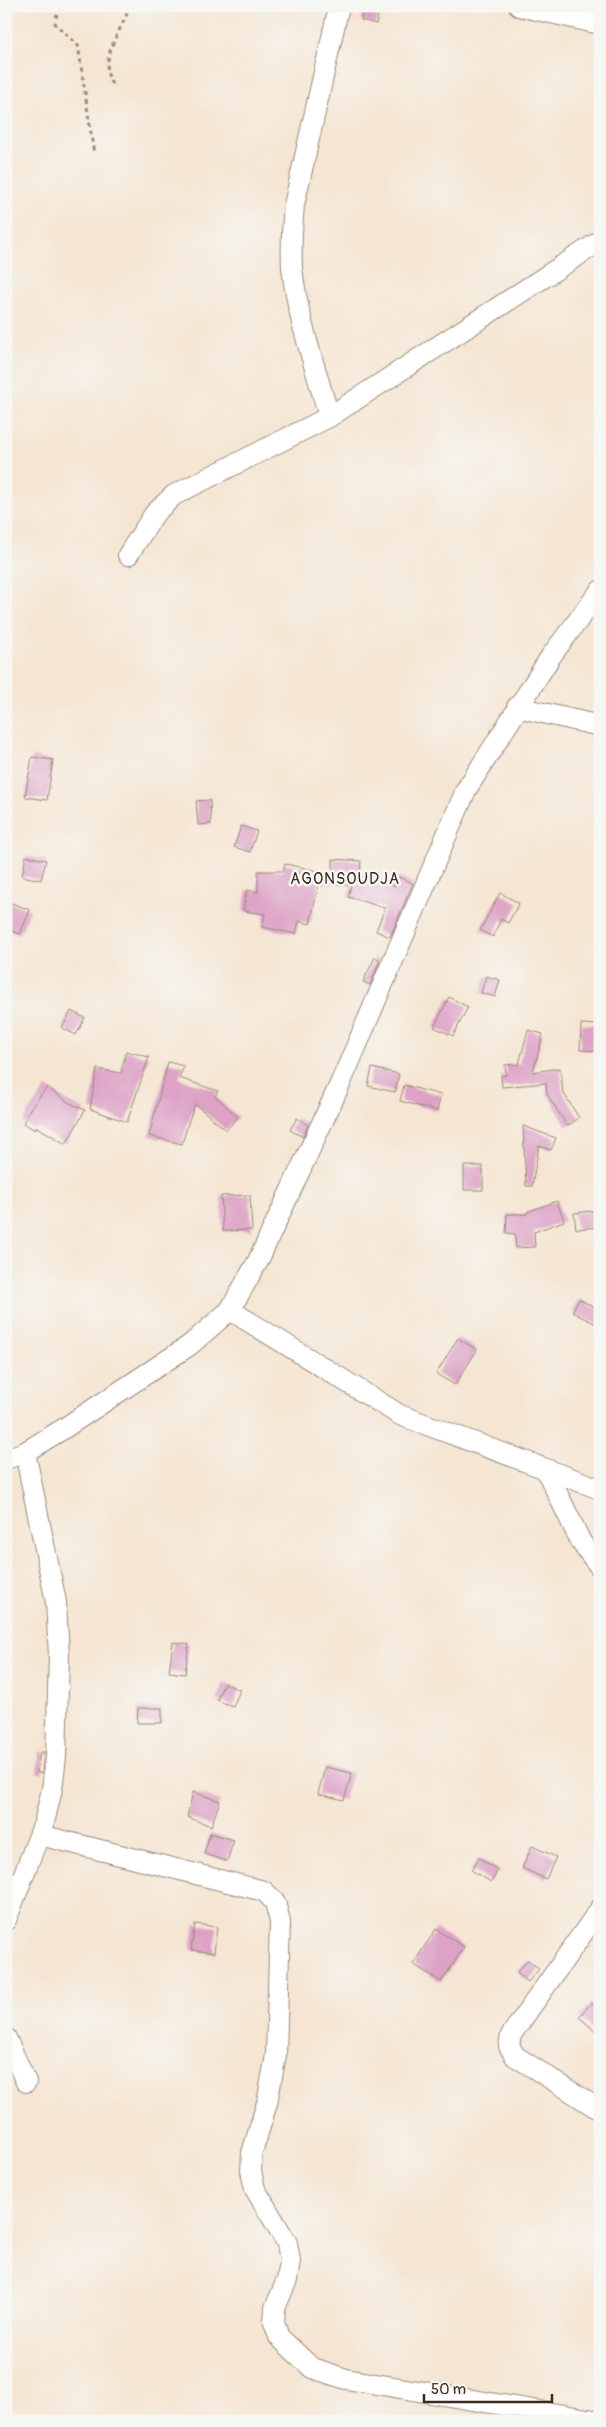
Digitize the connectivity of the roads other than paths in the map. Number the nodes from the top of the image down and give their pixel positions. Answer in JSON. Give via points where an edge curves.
{"nodes":[{"id":1,"x":339,"y":6,"type":"edge"},
{"id":2,"x":519,"y":6,"type":"edge"},
{"id":3,"x":600,"y":24,"type":"edge"},
{"id":4,"x":600,"y":241,"type":"edge"},
{"id":5,"x":329,"y":418,"type":"junction"},
{"id":6,"x":128,"y":555,"type":"dead end"},
{"id":7,"x":600,"y":591,"type":"edge"},
{"id":8,"x":517,"y":707,"type":"junction"},
{"id":9,"x":600,"y":726,"type":"edge"},
{"id":10,"x":230,"y":1310,"type":"junction"},
{"id":11,"x":25,"y":1452,"type":"junction"},
{"id":12,"x":6,"y":1459,"type":"edge"},
{"id":13,"x":546,"y":1470,"type":"junction"},
{"id":14,"x":600,"y":1489,"type":"edge"},
{"id":15,"x":600,"y":1567,"type":"edge"},
{"id":16,"x":40,"y":1835,"type":"junction"},
{"id":17,"x":600,"y":1909,"type":"edge"},
{"id":18,"x":6,"y":1920,"type":"edge"},
{"id":19,"x":6,"y":2038,"type":"edge"},
{"id":20,"x":26,"y":2082,"type":"dead end"},
{"id":21,"x":600,"y":2110,"type":"edge"},
{"id":22,"x":600,"y":2420,"type":"edge"}],
"edges":[{"from":1,"to":5,"type":"street","via":[[294,206],[292,229],[292,266],[297,298]]},
{"from":2,"to":3,"type":"street"},
{"from":4,"to":5,"type":"street"},
{"from":5,"to":6,"type":"street","via":[[174,495],[155,513]]},
{"from":7,"to":8,"type":"street"},
{"from":8,"to":9,"type":"street"},
{"from":8,"to":10,"type":"street","via":[[466,790],[341,1082],[258,1261]]},
{"from":10,"to":11,"type":"street","via":[[190,1345]]},
{"from":10,"to":13,"type":"street","via":[[400,1415]]},
{"from":11,"to":12,"type":"street"},
{"from":11,"to":16,"type":"street","via":[[56,1602],[59,1656],[55,1765],[48,1811]]},
{"from":13,"to":14,"type":"street"},
{"from":13,"to":15,"type":"street","via":[[581,1542]]},
{"from":16,"to":18,"type":"street"},
{"from":16,"to":22,"type":"street","via":[[264,1891],[275,1902],[280,1922],[276,2055],[252,2153],[251,2171],[255,2189],[287,2243],[290,2261],[287,2280],[275,2308],[274,2323],[279,2337],[312,2368],[346,2379]]},
{"from":17,"to":21,"type":"street","via":[[511,2035],[509,2046],[515,2056]]},
{"from":19,"to":20,"type":"street"}]}
